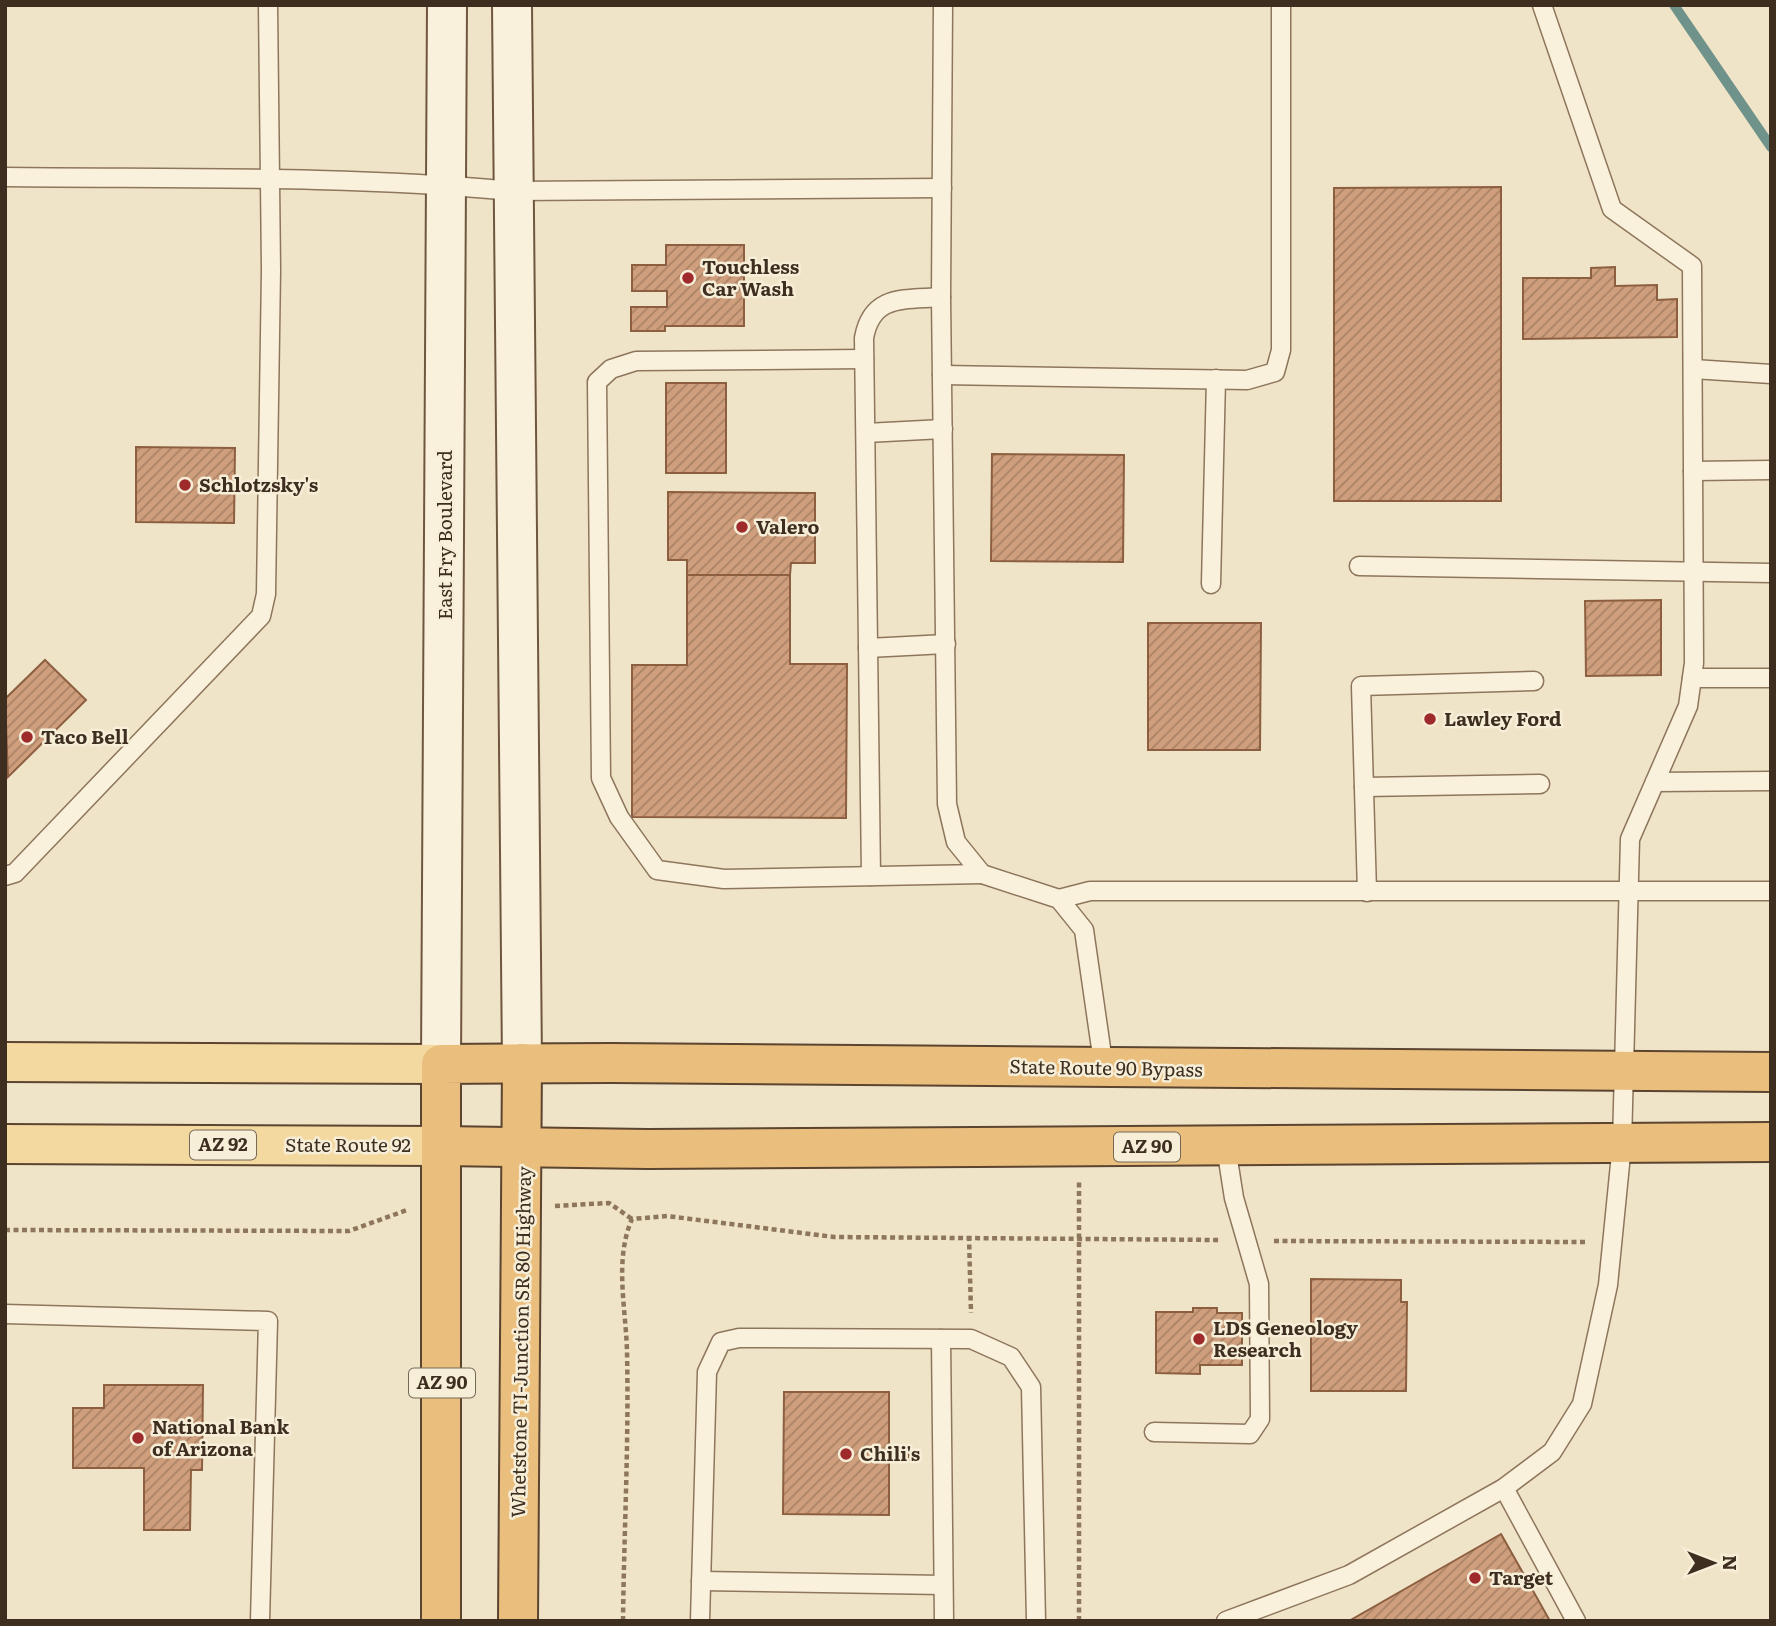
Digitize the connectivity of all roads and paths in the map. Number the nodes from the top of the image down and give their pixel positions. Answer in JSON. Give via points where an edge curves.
{"nodes":[{"id":1,"x":268,"y":5,"type":"edge"},
{"id":2,"x":447,"y":5,"type":"edge"},
{"id":3,"x":512,"y":5,"type":"edge"},
{"id":4,"x":943,"y":5,"type":"edge"},
{"id":5,"x":1282,"y":5,"type":"edge"},
{"id":6,"x":1542,"y":5,"type":"edge"},
{"id":7,"x":5,"y":177,"type":"edge"},
{"id":8,"x":270,"y":180,"type":"junction"},
{"id":9,"x":447,"y":185,"type":"junction"},
{"id":10,"x":942,"y":188,"type":"junction"},
{"id":11,"x":513,"y":191,"type":"junction"},
{"id":12,"x":941,"y":297,"type":"junction"},
{"id":13,"x":864,"y":359,"type":"junction"},
{"id":14,"x":1693,"y":369,"type":"junction"},
{"id":15,"x":1771,"y":374,"type":"edge"},
{"id":16,"x":942,"y":375,"type":"junction"},
{"id":17,"x":1216,"y":379,"type":"junction"},
{"id":18,"x":943,"y":429,"type":"junction"},
{"id":19,"x":866,"y":433,"type":"junction"},
{"id":20,"x":1771,"y":470,"type":"edge"},
{"id":21,"x":1693,"y":471,"type":"junction"},
{"id":22,"x":1359,"y":566,"type":"dead end"},
{"id":23,"x":1693,"y":573,"type":"junction"},
{"id":24,"x":1771,"y":573,"type":"edge"},
{"id":25,"x":1211,"y":584,"type":"dead end"},
{"id":26,"x":946,"y":644,"type":"junction"},
{"id":27,"x":868,"y":648,"type":"junction"},
{"id":28,"x":1692,"y":678,"type":"junction"},
{"id":29,"x":1771,"y":678,"type":"edge"},
{"id":30,"x":1534,"y":681,"type":"dead end"},
{"id":31,"x":1771,"y":781,"type":"edge"},
{"id":32,"x":1655,"y":782,"type":"junction"},
{"id":33,"x":1540,"y":784,"type":"dead end"},
{"id":34,"x":1364,"y":787,"type":"junction"},
{"id":35,"x":982,"y":874,"type":"junction"},
{"id":36,"x":5,"y":876,"type":"edge"},
{"id":37,"x":871,"y":876,"type":"junction"},
{"id":38,"x":1771,"y":891,"type":"edge"},
{"id":39,"x":1367,"y":892,"type":"junction"},
{"id":40,"x":1627,"y":893,"type":"junction"},
{"id":41,"x":1059,"y":899,"type":"junction"},
{"id":42,"x":5,"y":1062,"type":"edge"},
{"id":43,"x":522,"y":1063,"type":"junction"},
{"id":44,"x":441,"y":1064,"type":"junction"},
{"id":45,"x":1104,"y":1069,"type":"junction"},
{"id":46,"x":1625,"y":1071,"type":"junction"},
{"id":47,"x":1771,"y":1072,"type":"edge"},
{"id":48,"x":1771,"y":1142,"type":"edge"},
{"id":49,"x":5,"y":1144,"type":"edge"},
{"id":50,"x":1622,"y":1144,"type":"junction"},
{"id":51,"x":442,"y":1146,"type":"junction"},
{"id":52,"x":523,"y":1146,"type":"junction"},
{"id":53,"x":1226,"y":1146,"type":"junction"},
{"id":54,"x":1079,"y":1147,"type":"junction"},
{"id":55,"x":5,"y":1230,"type":"edge"},
{"id":56,"x":349,"y":1231,"type":"dead end"},
{"id":57,"x":970,"y":1236,"type":"junction"},
{"id":58,"x":1080,"y":1238,"type":"junction"},
{"id":59,"x":1247,"y":1241,"type":"junction"},
{"id":60,"x":1613,"y":1242,"type":"junction"},
{"id":61,"x":5,"y":1314,"type":"edge"},
{"id":62,"x":941,"y":1339,"type":"junction"},
{"id":63,"x":971,"y":1339,"type":"junction"},
{"id":64,"x":1154,"y":1432,"type":"dead end"},
{"id":65,"x":1504,"y":1488,"type":"junction"},
{"id":66,"x":701,"y":1581,"type":"junction"},
{"id":67,"x":943,"y":1585,"type":"junction"},
{"id":68,"x":260,"y":1621,"type":"edge"},
{"id":69,"x":441,"y":1621,"type":"edge"},
{"id":70,"x":518,"y":1621,"type":"edge"},
{"id":71,"x":623,"y":1621,"type":"edge"},
{"id":72,"x":700,"y":1621,"type":"edge"},
{"id":73,"x":944,"y":1621,"type":"edge"},
{"id":74,"x":1036,"y":1621,"type":"edge"},
{"id":75,"x":1079,"y":1621,"type":"edge"},
{"id":76,"x":1226,"y":1621,"type":"edge"},
{"id":77,"x":1576,"y":1621,"type":"edge"}],
"edges":[{"from":1,"to":8,"type":"lane"},
{"from":2,"to":9,"type":"main road","name":"East Fry Boulevard"},
{"from":3,"to":11,"type":"main road"},
{"from":4,"to":10,"type":"lane"},
{"from":5,"to":17,"type":"lane","via":[[1281,349],[1275,372],[1247,380]]},
{"from":6,"to":14,"type":"lane","via":[[1612,209],[1692,266]]},
{"from":7,"to":8,"type":"lane"},
{"from":8,"to":9,"type":"lane"},
{"from":8,"to":36,"type":"lane","via":[[267,580],[261,615],[15,873]]},
{"from":9,"to":11,"type":"lane"},
{"from":9,"to":44,"type":"main road","name":"East Fry Boulevard"},
{"from":10,"to":11,"type":"lane"},
{"from":10,"to":12,"type":"lane"},
{"from":11,"to":43,"type":"main road"},
{"from":12,"to":13,"type":"lane","via":[[888,301],[867,319]]},
{"from":12,"to":16,"type":"lane"},
{"from":13,"to":19,"type":"lane"},
{"from":13,"to":37,"type":"lane","via":[[636,361],[611,369],[597,382],[601,779],[619,817],[657,870],[724,879]]},
{"from":14,"to":15,"type":"lane"},
{"from":14,"to":21,"type":"lane"},
{"from":16,"to":17,"type":"lane"},
{"from":16,"to":18,"type":"lane"},
{"from":17,"to":25,"type":"lane"},
{"from":18,"to":19,"type":"lane"},
{"from":18,"to":26,"type":"lane"},
{"from":19,"to":27,"type":"lane"},
{"from":20,"to":21,"type":"lane"},
{"from":21,"to":23,"type":"lane"},
{"from":22,"to":23,"type":"lane"},
{"from":23,"to":24,"type":"lane"},
{"from":23,"to":28,"type":"lane"},
{"from":26,"to":27,"type":"lane"},
{"from":26,"to":35,"type":"lane","via":[[947,804],[957,842]]},
{"from":27,"to":37,"type":"lane"},
{"from":28,"to":29,"type":"lane"},
{"from":28,"to":32,"type":"lane","via":[[1688,706]]},
{"from":30,"to":34,"type":"lane","via":[[1361,686]]},
{"from":31,"to":32,"type":"lane"},
{"from":32,"to":40,"type":"lane","via":[[1630,839]]},
{"from":33,"to":34,"type":"lane"},
{"from":34,"to":39,"type":"lane"},
{"from":35,"to":37,"type":"lane"},
{"from":35,"to":41,"type":"lane"},
{"from":38,"to":40,"type":"lane"},
{"from":39,"to":40,"type":"lane"},
{"from":39,"to":41,"type":"lane","via":[[1090,891]]},
{"from":40,"to":46,"type":"lane"},
{"from":41,"to":45,"type":"lane","via":[[1084,930]]},
{"from":42,"to":44,"type":"main road"},
{"from":43,"to":44,"type":"highway","name":"State Route 90 Bypass"},
{"from":43,"to":45,"type":"highway","name":"State Route 90 Bypass"},
{"from":43,"to":52,"type":"highway","name":"Whetstone TI-Junction SR 80 Highway"},
{"from":44,"to":51,"type":"highway","number":"AZ 90"},
{"from":45,"to":46,"type":"highway","name":"State Route 90 Bypass"},
{"from":46,"to":47,"type":"highway","name":"State Route 90 Bypass"},
{"from":46,"to":50,"type":"lane"},
{"from":48,"to":50,"type":"highway","number":"AZ 90"},
{"from":49,"to":51,"type":"main road","name":"State Route 92","number":"AZ 92"},
{"from":50,"to":53,"type":"highway","number":"AZ 90"},
{"from":50,"to":60,"type":"lane"},
{"from":51,"to":52,"type":"highway","name":"State Route 92","number":"AZ 92"},
{"from":51,"to":69,"type":"highway","number":"AZ 90"},
{"from":52,"to":54,"type":"highway","number":"AZ 90"},
{"from":52,"to":70,"type":"highway","name":"Whetstone TI-Junction SR 80 Highway"},
{"from":53,"to":54,"type":"highway","number":"AZ 90"},
{"from":53,"to":59,"type":"lane"},
{"from":54,"to":58,"type":"path"},
{"from":55,"to":56,"type":"path"},
{"from":57,"to":58,"type":"path"},
{"from":57,"to":63,"type":"path"},
{"from":57,"to":71,"type":"path","via":[[834,1237],[667,1216],[632,1219],[624,1236],[623,1274],[627,1352]]},
{"from":58,"to":59,"type":"path"},
{"from":58,"to":75,"type":"path"},
{"from":59,"to":60,"type":"path"},
{"from":59,"to":64,"type":"lane","via":[[1259,1284],[1260,1419],[1250,1434]]},
{"from":60,"to":65,"type":"lane","via":[[1582,1404],[1552,1452]]},
{"from":61,"to":68,"type":"lane","via":[[268,1321]]},
{"from":62,"to":63,"type":"lane"},
{"from":62,"to":66,"type":"lane","via":[[739,1338],[721,1342],[707,1372]]},
{"from":62,"to":67,"type":"lane"},
{"from":63,"to":74,"type":"lane","via":[[1011,1357],[1031,1387]]},
{"from":65,"to":76,"type":"lane","via":[[1349,1575]]},
{"from":65,"to":77,"type":"lane"},
{"from":66,"to":67,"type":"lane"},
{"from":66,"to":72,"type":"lane"},
{"from":67,"to":73,"type":"lane"}]}
